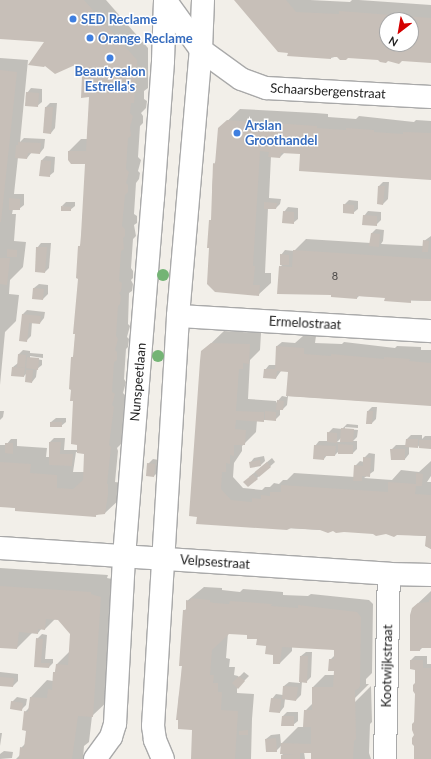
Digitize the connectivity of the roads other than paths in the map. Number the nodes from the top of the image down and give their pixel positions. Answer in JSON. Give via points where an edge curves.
{"nodes":[{"id":1,"x":165,"y":0,"type":"edge"},
{"id":2,"x":203,"y":0,"type":"edge"},
{"id":3,"x":201,"y":50,"type":"junction"},
{"id":4,"x":431,"y":97,"type":"edge"},
{"id":5,"x":178,"y":316,"type":"junction"},
{"id":6,"x":431,"y":331,"type":"edge"},
{"id":7,"x":0,"y":548,"type":"edge"},
{"id":8,"x":124,"y":557,"type":"junction"},
{"id":9,"x":163,"y":558,"type":"junction"},
{"id":10,"x":389,"y":574,"type":"junction"},
{"id":11,"x":431,"y":575,"type":"edge"},
{"id":12,"x":95,"y":759,"type":"edge"},
{"id":13,"x":163,"y":759,"type":"edge"},
{"id":14,"x":385,"y":759,"type":"edge"}],
"edges":[{"from":1,"to":3,"type":"street","name":"Schaarsbergenstraat"},
{"from":1,"to":8,"type":"street","name":"Nunspeetlaan","via":[[153,198]]},
{"from":2,"to":3,"type":"street"},
{"from":3,"to":4,"type":"street","name":"Schaarsbergenstraat","via":[[241,79],[266,88]]},
{"from":3,"to":5,"type":"street"},
{"from":5,"to":6,"type":"street","name":"Ermelostraat"},
{"from":5,"to":9,"type":"street"},
{"from":7,"to":8,"type":"street","name":"Velpsestraat"},
{"from":8,"to":9,"type":"street","name":"Velpsestraat"},
{"from":8,"to":12,"type":"street","name":"Nunspeetlaan","via":[[116,724],[111,737]]},
{"from":9,"to":10,"type":"street","name":"Velpsestraat"},
{"from":9,"to":13,"type":"street","via":[[153,726],[155,740]]},
{"from":10,"to":11,"type":"street","name":"Velpsestraat"},
{"from":10,"to":14,"type":"street","name":"Kootwijkstraat"}]}
